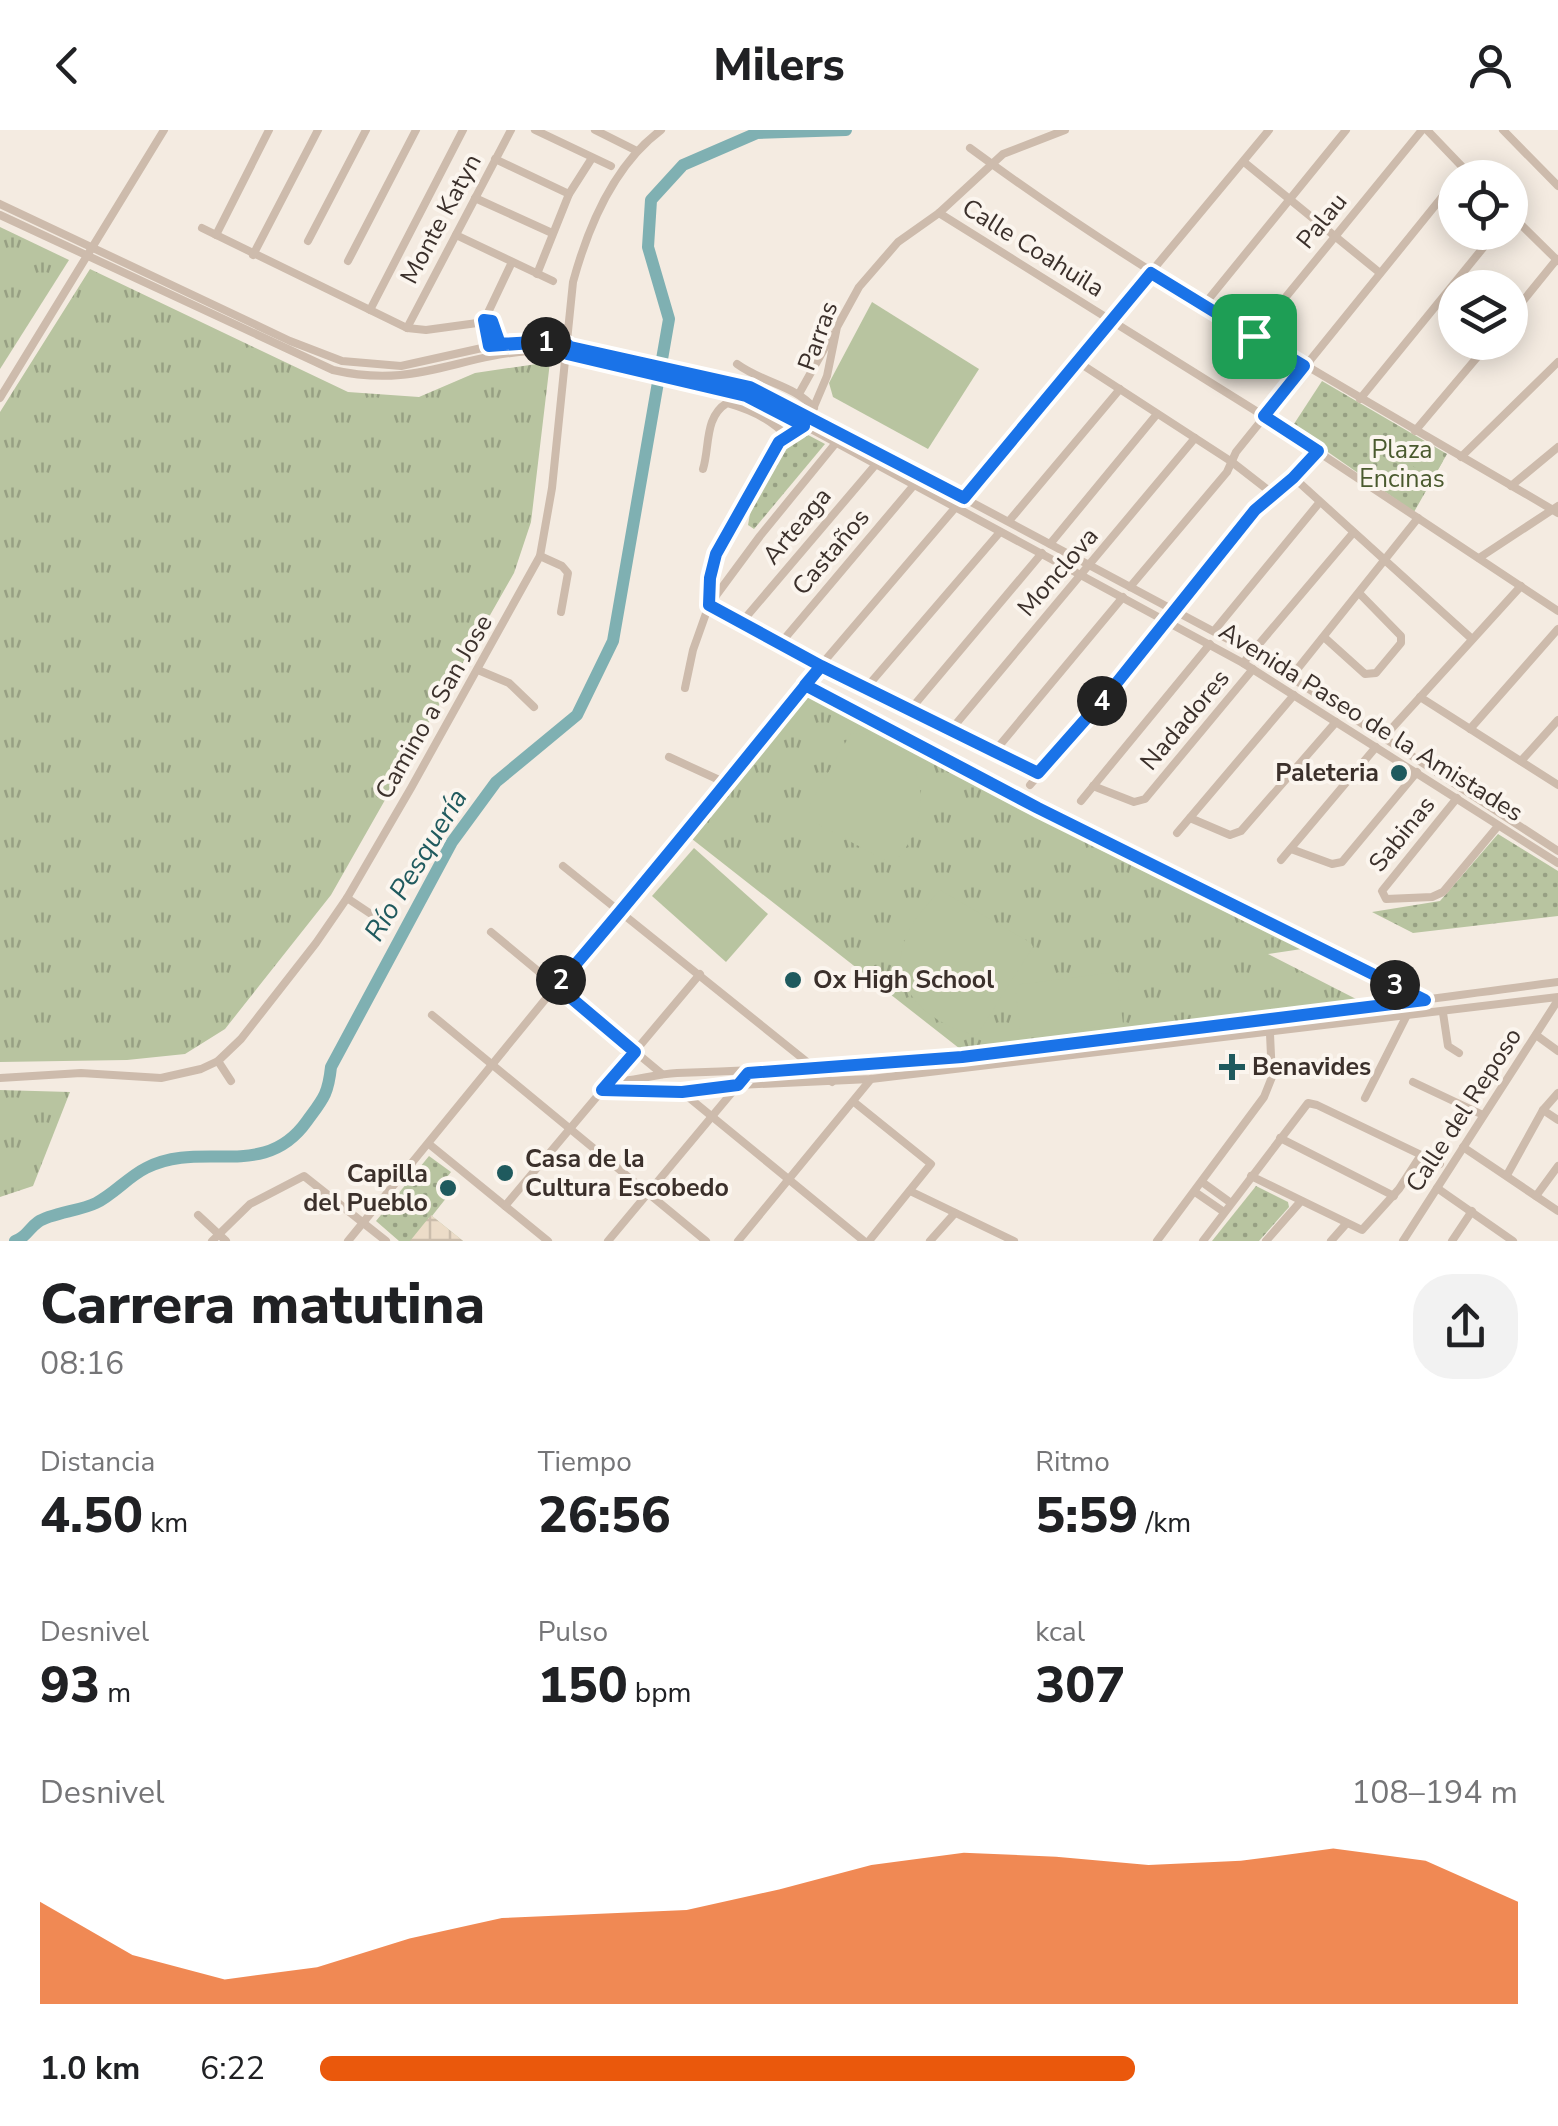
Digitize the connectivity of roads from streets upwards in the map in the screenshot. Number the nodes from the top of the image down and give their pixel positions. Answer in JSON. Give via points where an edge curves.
{"nodes":[{"id":1,"x":164,"y":130,"type":"edge"},
{"id":2,"x":269,"y":130,"type":"edge"},
{"id":3,"x":318,"y":130,"type":"edge"},
{"id":4,"x":366,"y":130,"type":"edge"},
{"id":5,"x":416,"y":130,"type":"edge"},
{"id":6,"x":463,"y":130,"type":"edge"},
{"id":7,"x":511,"y":130,"type":"edge"},
{"id":8,"x":536,"y":130,"type":"edge"},
{"id":9,"x":595,"y":130,"type":"edge"},
{"id":10,"x":661,"y":130,"type":"edge"},
{"id":11,"x":1066,"y":130,"type":"edge"},
{"id":12,"x":1269,"y":130,"type":"edge"},
{"id":13,"x":1346,"y":130,"type":"edge"},
{"id":14,"x":1424,"y":130,"type":"edge"},
{"id":15,"x":1505,"y":131,"type":"edge"},
{"id":16,"x":970,"y":148,"type":"dead end"},
{"id":17,"x":637,"y":151,"type":"junction"},
{"id":18,"x":592,"y":158,"type":"junction"},
{"id":19,"x":496,"y":159,"type":"junction"},
{"id":20,"x":1456,"y":160,"type":"edge"},
{"id":21,"x":1244,"y":162,"type":"junction"},
{"id":22,"x":991,"y":163,"type":"junction"},
{"id":23,"x":610,"y":166,"type":"dead end"},
{"id":24,"x":1558,"y":186,"type":"edge"},
{"id":25,"x":569,"y":194,"type":"junction"},
{"id":26,"x":475,"y":198,"type":"junction"},
{"id":27,"x":1290,"y":199,"type":"junction"},
{"id":28,"x":1438,"y":201,"type":"edge"},
{"id":29,"x":0,"y":204,"type":"edge"},
{"id":30,"x":939,"y":213,"type":"junction"},
{"id":31,"x":0,"y":215,"type":"edge"},
{"id":32,"x":202,"y":228,"type":"dead end"},
{"id":33,"x":1528,"y":232,"type":"edge"},
{"id":34,"x":552,"y":233,"type":"junction"},
{"id":35,"x":456,"y":235,"type":"junction"},
{"id":36,"x":216,"y":236,"type":"junction"},
{"id":37,"x":1335,"y":237,"type":"junction"},
{"id":38,"x":308,"y":241,"type":"dead end"},
{"id":39,"x":1481,"y":250,"type":"edge"},
{"id":40,"x":90,"y":252,"type":"junction"},
{"id":41,"x":254,"y":254,"type":"junction"},
{"id":42,"x":1557,"y":260,"type":"edge"},
{"id":43,"x":348,"y":261,"type":"dead end"},
{"id":44,"x":512,"y":262,"type":"junction"},
{"id":45,"x":1380,"y":272,"type":"junction"},
{"id":46,"x":1151,"y":273,"type":"junction"},
{"id":47,"x":538,"y":274,"type":"junction"},
{"id":48,"x":553,"y":281,"type":"dead end"},
{"id":49,"x":1528,"y":296,"type":"edge"},
{"id":50,"x":1203,"y":306,"type":"junction"},
{"id":51,"x":370,"y":310,"type":"junction"},
{"id":52,"x":488,"y":318,"type":"junction"},
{"id":53,"x":1112,"y":321,"type":"junction"},
{"id":54,"x":837,"y":327,"type":"junction"},
{"id":55,"x":407,"y":328,"type":"junction"},
{"id":56,"x":1254,"y":336,"type":"junction"},
{"id":57,"x":500,"y":344,"type":"junction"},
{"id":58,"x":489,"y":346,"type":"junction"},
{"id":59,"x":567,"y":350,"type":"junction"},
{"id":60,"x":1475,"y":360,"type":"edge"},
{"id":61,"x":1078,"y":362,"type":"junction"},
{"id":62,"x":1558,"y":362,"type":"edge"},
{"id":63,"x":738,"y":364,"type":"dead end"},
{"id":64,"x":1304,"y":366,"type":"junction"},
{"id":65,"x":1120,"y":389,"type":"junction"},
{"id":66,"x":800,"y":392,"type":"junction"},
{"id":67,"x":0,"y":398,"type":"edge"},
{"id":68,"x":1360,"y":399,"type":"junction"},
{"id":69,"x":785,"y":409,"type":"junction"},
{"id":70,"x":812,"y":412,"type":"junction"},
{"id":71,"x":1157,"y":414,"type":"junction"},
{"id":72,"x":1264,"y":416,"type":"junction"},
{"id":73,"x":804,"y":426,"type":"junction"},
{"id":74,"x":1415,"y":431,"type":"junction"},
{"id":75,"x":786,"y":436,"type":"junction"},
{"id":76,"x":1195,"y":438,"type":"junction"},
{"id":77,"x":835,"y":444,"type":"junction"},
{"id":78,"x":1558,"y":447,"type":"edge"},
{"id":79,"x":1318,"y":451,"type":"junction"},
{"id":80,"x":882,"y":455,"type":"junction"},
{"id":81,"x":1461,"y":457,"type":"junction"},
{"id":82,"x":1232,"y":462,"type":"junction"},
{"id":83,"x":875,"y":465,"type":"junction"},
{"id":84,"x":703,"y":469,"type":"dead end"},
{"id":85,"x":1293,"y":478,"type":"junction"},
{"id":86,"x":914,"y":486,"type":"junction"},
{"id":87,"x":1511,"y":486,"type":"junction"},
{"id":88,"x":1272,"y":493,"type":"junction"},
{"id":89,"x":964,"y":498,"type":"junction"},
{"id":90,"x":1319,"y":502,"type":"junction"},
{"id":91,"x":956,"y":508,"type":"junction"},
{"id":92,"x":1556,"y":510,"type":"edge"},
{"id":93,"x":1418,"y":518,"type":"junction"},
{"id":94,"x":1009,"y":521,"type":"junction"},
{"id":95,"x":1000,"y":532,"type":"junction"},
{"id":96,"x":1353,"y":533,"type":"junction"},
{"id":97,"x":1050,"y":544,"type":"junction"},
{"id":98,"x":1042,"y":553,"type":"junction"},
{"id":99,"x":540,"y":556,"type":"junction"},
{"id":100,"x":1479,"y":558,"type":"junction"},
{"id":101,"x":1385,"y":562,"type":"junction"},
{"id":102,"x":1091,"y":565,"type":"junction"},
{"id":103,"x":1082,"y":575,"type":"junction"},
{"id":104,"x":1521,"y":586,"type":"junction"},
{"id":105,"x":1130,"y":587,"type":"junction"},
{"id":106,"x":1360,"y":594,"type":"junction"},
{"id":107,"x":1124,"y":597,"type":"junction"},
{"id":108,"x":709,"y":605,"type":"junction"},
{"id":109,"x":1174,"y":610,"type":"junction"},
{"id":110,"x":1558,"y":611,"type":"edge"},
{"id":111,"x":561,"y":612,"type":"dead end"},
{"id":112,"x":1166,"y":621,"type":"junction"},
{"id":113,"x":741,"y":623,"type":"junction"},
{"id":114,"x":1558,"y":629,"type":"edge"},
{"id":115,"x":1214,"y":631,"type":"junction"},
{"id":116,"x":1325,"y":638,"type":"junction"},
{"id":117,"x":1472,"y":639,"type":"junction"},
{"id":118,"x":780,"y":644,"type":"junction"},
{"id":119,"x":1210,"y":644,"type":"junction"},
{"id":120,"x":1252,"y":652,"type":"junction"},
{"id":121,"x":1243,"y":663,"type":"junction"},
{"id":122,"x":821,"y":666,"type":"junction"},
{"id":123,"x":478,"y":670,"type":"junction"},
{"id":124,"x":1253,"y":670,"type":"junction"},
{"id":125,"x":1291,"y":678,"type":"junction"},
{"id":126,"x":805,"y":685,"type":"junction"},
{"id":127,"x":685,"y":688,"type":"dead end"},
{"id":128,"x":866,"y":688,"type":"junction"},
{"id":129,"x":1294,"y":695,"type":"junction"},
{"id":130,"x":1420,"y":697,"type":"junction"},
{"id":131,"x":1326,"y":700,"type":"junction"},
{"id":132,"x":534,"y":706,"type":"dead end"},
{"id":133,"x":910,"y":710,"type":"junction"},
{"id":134,"x":1318,"y":710,"type":"junction"},
{"id":135,"x":1558,"y":720,"type":"edge"},
{"id":136,"x":1336,"y":722,"type":"junction"},
{"id":137,"x":1470,"y":729,"type":"junction"},
{"id":138,"x":950,"y":730,"type":"junction"},
{"id":139,"x":1383,"y":738,"type":"junction"},
{"id":140,"x":1376,"y":748,"type":"junction"},
{"id":141,"x":1399,"y":748,"type":"junction"},
{"id":142,"x":994,"y":752,"type":"junction"},
{"id":143,"x":669,"y":757,"type":"dead end"},
{"id":144,"x":1394,"y":758,"type":"junction"},
{"id":145,"x":1521,"y":761,"type":"junction"},
{"id":146,"x":1417,"y":772,"type":"junction"},
{"id":147,"x":1038,"y":773,"type":"junction"},
{"id":148,"x":728,"y":784,"type":"junction"},
{"id":149,"x":1030,"y":785,"type":"dead end"},
{"id":150,"x":1558,"y":785,"type":"edge"},
{"id":151,"x":1093,"y":786,"type":"junction"},
{"id":152,"x":1475,"y":797,"type":"junction"},
{"id":153,"x":1457,"y":798,"type":"junction"},
{"id":154,"x":1081,"y":801,"type":"dead end"},
{"id":155,"x":1470,"y":806,"type":"junction"},
{"id":156,"x":1190,"y":818,"type":"junction"},
{"id":157,"x":1498,"y":826,"type":"junction"},
{"id":158,"x":1177,"y":834,"type":"dead end"},
{"id":159,"x":1291,"y":848,"type":"junction"},
{"id":160,"x":1558,"y":851,"type":"edge"},
{"id":161,"x":1281,"y":860,"type":"dead end"},
{"id":162,"x":1558,"y":863,"type":"edge"},
{"id":163,"x":563,"y":866,"type":"dead end"},
{"id":164,"x":347,"y":898,"type":"junction"},
{"id":165,"x":622,"y":911,"type":"junction"},
{"id":166,"x":371,"y":914,"type":"dead end"},
{"id":167,"x":491,"y":932,"type":"dead end"},
{"id":168,"x":700,"y":974,"type":"junction"},
{"id":169,"x":1558,"y":982,"type":"edge"},
{"id":170,"x":557,"y":986,"type":"junction"},
{"id":171,"x":1558,"y":999,"type":"edge"},
{"id":172,"x":1425,"y":1000,"type":"junction"},
{"id":173,"x":1443,"y":1013,"type":"junction"},
{"id":174,"x":432,"y":1015,"type":"dead end"},
{"id":175,"x":1406,"y":1016,"type":"junction"},
{"id":176,"x":1218,"y":1028,"type":"junction"},
{"id":177,"x":1270,"y":1034,"type":"junction"},
{"id":178,"x":1536,"y":1035,"type":"junction"},
{"id":179,"x":1221,"y":1040,"type":"junction"},
{"id":180,"x":1558,"y":1051,"type":"edge"},
{"id":181,"x":635,"y":1052,"type":"junction"},
{"id":182,"x":1459,"y":1053,"type":"dead end"},
{"id":183,"x":218,"y":1061,"type":"junction"},
{"id":184,"x":492,"y":1064,"type":"junction"},
{"id":185,"x":815,"y":1068,"type":"junction"},
{"id":186,"x":748,"y":1073,"type":"junction"},
{"id":187,"x":662,"y":1074,"type":"junction"},
{"id":188,"x":0,"y":1078,"type":"edge"},
{"id":189,"x":871,"y":1079,"type":"junction"},
{"id":190,"x":230,"y":1081,"type":"dead end"},
{"id":191,"x":610,"y":1082,"type":"junction"},
{"id":192,"x":832,"y":1082,"type":"junction"},
{"id":193,"x":1413,"y":1082,"type":"dead end"},
{"id":194,"x":738,"y":1085,"type":"junction"},
{"id":195,"x":602,"y":1090,"type":"junction"},
{"id":196,"x":682,"y":1092,"type":"junction"},
{"id":197,"x":1558,"y":1093,"type":"edge"},
{"id":198,"x":1365,"y":1098,"type":"dead end"},
{"id":199,"x":854,"y":1102,"type":"junction"},
{"id":200,"x":1543,"y":1110,"type":"junction"},
{"id":201,"x":1484,"y":1115,"type":"junction"},
{"id":202,"x":712,"y":1116,"type":"junction"},
{"id":203,"x":1558,"y":1120,"type":"edge"},
{"id":204,"x":570,"y":1128,"type":"junction"},
{"id":205,"x":1280,"y":1138,"type":"junction"},
{"id":206,"x":430,"y":1144,"type":"junction"},
{"id":207,"x":1463,"y":1147,"type":"junction"},
{"id":208,"x":1422,"y":1155,"type":"junction"},
{"id":209,"x":1440,"y":1164,"type":"dead end"},
{"id":210,"x":1558,"y":1166,"type":"edge"},
{"id":211,"x":1251,"y":1176,"type":"junction"},
{"id":212,"x":1507,"y":1176,"type":"junction"},
{"id":213,"x":790,"y":1179,"type":"junction"},
{"id":214,"x":1202,"y":1182,"type":"junction"},
{"id":215,"x":1436,"y":1188,"type":"junction"},
{"id":216,"x":910,"y":1191,"type":"junction"},
{"id":217,"x":1194,"y":1192,"type":"junction"},
{"id":218,"x":648,"y":1193,"type":"junction"},
{"id":219,"x":1394,"y":1196,"type":"junction"},
{"id":220,"x":1536,"y":1196,"type":"junction"},
{"id":221,"x":1301,"y":1201,"type":"junction"},
{"id":222,"x":1231,"y":1203,"type":"junction"},
{"id":223,"x":505,"y":1206,"type":"junction"},
{"id":224,"x":1472,"y":1211,"type":"junction"},
{"id":225,"x":1558,"y":1211,"type":"edge"},
{"id":226,"x":954,"y":1212,"type":"junction"},
{"id":227,"x":1224,"y":1212,"type":"junction"},
{"id":228,"x":198,"y":1215,"type":"dead end"},
{"id":229,"x":364,"y":1222,"type":"junction"},
{"id":230,"x":1346,"y":1224,"type":"junction"},
{"id":231,"x":218,"y":1239,"type":"edge"},
{"id":232,"x":1506,"y":1239,"type":"edge"},
{"id":233,"x":348,"y":1241,"type":"edge"},
{"id":234,"x":386,"y":1241,"type":"edge"},
{"id":235,"x":548,"y":1241,"type":"edge"},
{"id":236,"x":608,"y":1241,"type":"edge"},
{"id":237,"x":706,"y":1241,"type":"edge"},
{"id":238,"x":738,"y":1241,"type":"edge"},
{"id":239,"x":866,"y":1241,"type":"edge"},
{"id":240,"x":930,"y":1241,"type":"edge"},
{"id":241,"x":1014,"y":1241,"type":"edge"},
{"id":242,"x":1157,"y":1241,"type":"edge"},
{"id":243,"x":1203,"y":1241,"type":"edge"},
{"id":244,"x":1266,"y":1241,"type":"edge"},
{"id":245,"x":1331,"y":1241,"type":"edge"},
{"id":246,"x":1402,"y":1241,"type":"edge"},
{"id":247,"x":1452,"y":1241,"type":"edge"}],
"edges":[{"from":1,"to":40,"type":"street"},
{"from":2,"to":36,"type":"street"},
{"from":3,"to":41,"type":"street"},
{"from":4,"to":38,"type":"street"},
{"from":5,"to":43,"type":"street"},
{"from":6,"to":51,"type":"street"},
{"from":7,"to":19,"type":"street","name":"Monte Katyn"},
{"from":8,"to":18,"type":"street"},
{"from":9,"to":17,"type":"street"},
{"from":10,"to":17,"type":"street","name":"Camino a San Jose"},
{"from":11,"to":22,"type":"street","name":"Parras"},
{"from":12,"to":21,"type":"street"},
{"from":13,"to":27,"type":"street"},
{"from":14,"to":20,"type":"street"},
{"from":14,"to":37,"type":"street","name":"Palau"},
{"from":15,"to":24,"type":"street"},
{"from":16,"to":22,"type":"street"},
{"from":17,"to":59,"type":"street","name":"Camino a San Jose","via":[[588,234],[573,282]]},
{"from":18,"to":23,"type":"street"},
{"from":18,"to":25,"type":"street"},
{"from":19,"to":25,"type":"street"},
{"from":19,"to":26,"type":"street","name":"Monte Katyn"},
{"from":21,"to":27,"type":"street"},
{"from":21,"to":46,"type":"street"},
{"from":22,"to":30,"type":"street","name":"Parras"},
{"from":22,"to":46,"type":"street"},
{"from":25,"to":34,"type":"street"},
{"from":26,"to":34,"type":"street"},
{"from":26,"to":35,"type":"street","name":"Monte Katyn"},
{"from":27,"to":37,"type":"street"},
{"from":27,"to":50,"type":"street"},
{"from":28,"to":45,"type":"street"},
{"from":29,"to":40,"type":"street","name":"Avenida Paseo de la Amistades"},
{"from":30,"to":53,"type":"street","name":"Calle Coahuila"},
{"from":30,"to":54,"type":"street","name":"Parras","via":[[886,256]]},
{"from":31,"to":40,"type":"street","name":"Avenida Paseo de la Amistades"},
{"from":32,"to":36,"type":"street"},
{"from":33,"to":42,"type":"street"},
{"from":34,"to":47,"type":"street"},
{"from":35,"to":44,"type":"street"},
{"from":35,"to":55,"type":"street","name":"Monte Katyn"},
{"from":36,"to":41,"type":"street"},
{"from":37,"to":45,"type":"street"},
{"from":37,"to":56,"type":"street","name":"Palau"},
{"from":39,"to":68,"type":"street"},
{"from":40,"to":58,"type":"street","name":"Avenida Paseo de la Amistades","via":[[342,361],[400,366]]},
{"from":40,"to":59,"type":"street","name":"Avenida Paseo de la Amistades","via":[[341,372],[396,377],[528,351]]},
{"from":40,"to":67,"type":"street"},
{"from":41,"to":51,"type":"street"},
{"from":42,"to":49,"type":"street"},
{"from":44,"to":47,"type":"street"},
{"from":44,"to":52,"type":"street"},
{"from":45,"to":64,"type":"street"},
{"from":46,"to":50,"type":"street"},
{"from":46,"to":53,"type":"street"},
{"from":47,"to":48,"type":"street"},
{"from":50,"to":56,"type":"street"},
{"from":51,"to":55,"type":"street"},
{"from":52,"to":55,"type":"street"},
{"from":52,"to":57,"type":"street"},
{"from":52,"to":58,"type":"street"},
{"from":53,"to":61,"type":"street"},
{"from":53,"to":72,"type":"street","name":"Calle Coahuila"},
{"from":54,"to":66,"type":"street"},
{"from":54,"to":70,"type":"street","name":"Parras"},
{"from":56,"to":64,"type":"street"},
{"from":57,"to":58,"type":"street","name":"Avenida Paseo de la Amistades"},
{"from":57,"to":59,"type":"street","name":"Avenida Paseo de la Amistades"},
{"from":59,"to":69,"type":"street","name":"Avenida Paseo de la Amistades"},
{"from":59,"to":99,"type":"street","name":"Camino a San Jose"},
{"from":60,"to":74,"type":"street"},
{"from":61,"to":65,"type":"street"},
{"from":61,"to":89,"type":"street"},
{"from":62,"to":81,"type":"street"},
{"from":63,"to":66,"type":"street"},
{"from":64,"to":68,"type":"street"},
{"from":64,"to":72,"type":"street"},
{"from":65,"to":71,"type":"street"},
{"from":65,"to":94,"type":"street"},
{"from":66,"to":70,"type":"street"},
{"from":68,"to":74,"type":"street"},
{"from":69,"to":70,"type":"street","name":"Avenida Paseo de la Amistades"},
{"from":69,"to":73,"type":"street","name":"Avenida Paseo de la Amistades"},
{"from":70,"to":73,"type":"street","name":"Parras"},
{"from":70,"to":80,"type":"street","name":"Avenida Paseo de la Amistades"},
{"from":71,"to":76,"type":"street"},
{"from":71,"to":97,"type":"street"},
{"from":72,"to":79,"type":"street","name":"Calle Coahuila"},
{"from":72,"to":82,"type":"street"},
{"from":73,"to":75,"type":"street","name":"Parras"},
{"from":73,"to":77,"type":"street","name":"Avenida Paseo de la Amistades"},
{"from":74,"to":81,"type":"street"},
{"from":75,"to":84,"type":"street","via":[[727,404],[711,422]]},
{"from":75,"to":108,"type":"street","name":"Parras","via":[[716,554]]},
{"from":76,"to":82,"type":"street"},
{"from":76,"to":102,"type":"street","name":"Monclova"},
{"from":77,"to":83,"type":"street","name":"Avenida Paseo de la Amistades"},
{"from":77,"to":108,"type":"street"},
{"from":78,"to":87,"type":"street"},
{"from":79,"to":85,"type":"street"},
{"from":79,"to":93,"type":"street","name":"Calle Coahuila"},
{"from":80,"to":83,"type":"street","name":"Arteaga"},
{"from":80,"to":89,"type":"street","name":"Avenida Paseo de la Amistades"},
{"from":81,"to":87,"type":"street"},
{"from":82,"to":88,"type":"street"},
{"from":82,"to":105,"type":"street"},
{"from":83,"to":86,"type":"street","name":"Avenida Paseo de la Amistades"},
{"from":83,"to":113,"type":"street","name":"Arteaga"},
{"from":85,"to":88,"type":"street"},
{"from":85,"to":90,"type":"street"},
{"from":86,"to":91,"type":"street","name":"Avenida Paseo de la Amistades"},
{"from":86,"to":118,"type":"street","name":"Castaños"},
{"from":87,"to":92,"type":"street"},
{"from":88,"to":109,"type":"street"},
{"from":89,"to":91,"type":"street"},
{"from":89,"to":94,"type":"street","name":"Avenida Paseo de la Amistades"},
{"from":90,"to":96,"type":"street"},
{"from":90,"to":115,"type":"street"},
{"from":91,"to":95,"type":"street","name":"Avenida Paseo de la Amistades"},
{"from":91,"to":122,"type":"street"},
{"from":92,"to":100,"type":"street"},
{"from":93,"to":100,"type":"street","name":"Calle Coahuila"},
{"from":93,"to":101,"type":"street"},
{"from":94,"to":97,"type":"street","name":"Avenida Paseo de la Amistades"},
{"from":95,"to":98,"type":"street","name":"Avenida Paseo de la Amistades"},
{"from":95,"to":128,"type":"street"},
{"from":96,"to":101,"type":"street"},
{"from":96,"to":120,"type":"street","name":"Nadadores"},
{"from":97,"to":102,"type":"street","name":"Avenida Paseo de la Amistades"},
{"from":98,"to":103,"type":"street","name":"Avenida Paseo de la Amistades"},
{"from":98,"to":133,"type":"street"},
{"from":99,"to":111,"type":"street","via":[[568,573]]},
{"from":99,"to":123,"type":"street","name":"Camino a San Jose"},
{"from":100,"to":104,"type":"street","name":"Calle Coahuila"},
{"from":101,"to":106,"type":"street"},
{"from":101,"to":117,"type":"street"},
{"from":102,"to":103,"type":"street","name":"Monclova"},
{"from":102,"to":105,"type":"street","name":"Avenida Paseo de la Amistades"},
{"from":103,"to":107,"type":"street","name":"Avenida Paseo de la Amistades"},
{"from":103,"to":138,"type":"street","name":"Monclova"},
{"from":104,"to":110,"type":"street","name":"Calle Coahuila"},
{"from":104,"to":117,"type":"street"},
{"from":105,"to":109,"type":"street","name":"Avenida Paseo de la Amistades"},
{"from":106,"to":116,"type":"street"},
{"from":106,"to":116,"type":"street","via":[[1401,643],[1370,676]]},
{"from":107,"to":112,"type":"street","name":"Avenida Paseo de la Amistades"},
{"from":107,"to":142,"type":"street"},
{"from":108,"to":113,"type":"street"},
{"from":108,"to":127,"type":"street","name":"Parras"},
{"from":109,"to":112,"type":"street"},
{"from":109,"to":115,"type":"street","name":"Avenida Paseo de la Amistades"},
{"from":112,"to":119,"type":"street","name":"Avenida Paseo de la Amistades"},
{"from":112,"to":147,"type":"street"},
{"from":113,"to":118,"type":"street"},
{"from":114,"to":137,"type":"street"},
{"from":115,"to":120,"type":"street","name":"Avenida Paseo de la Amistades"},
{"from":116,"to":125,"type":"street"},
{"from":117,"to":130,"type":"street"},
{"from":118,"to":122,"type":"street"},
{"from":119,"to":121,"type":"street","name":"Avenida Paseo de la Amistades"},
{"from":119,"to":151,"type":"street"},
{"from":120,"to":121,"type":"street","name":"Nadadores"},
{"from":120,"to":125,"type":"street","name":"Avenida Paseo de la Amistades"},
{"from":121,"to":124,"type":"street","name":"Avenida Paseo de la Amistades"},
{"from":122,"to":126,"type":"street"},
{"from":122,"to":128,"type":"street"},
{"from":123,"to":132,"type":"street","via":[[509,682]]},
{"from":123,"to":164,"type":"street","name":"Camino a San Jose"},
{"from":124,"to":129,"type":"street","name":"Avenida Paseo de la Amistades"},
{"from":124,"to":151,"type":"street","name":"Nadadores","via":[[1145,799],[1134,802]]},
{"from":125,"to":131,"type":"street","name":"Avenida Paseo de la Amistades"},
{"from":126,"to":148,"type":"street"},
{"from":126,"to":172,"type":"street"},
{"from":128,"to":133,"type":"street"},
{"from":129,"to":134,"type":"street","name":"Avenida Paseo de la Amistades"},
{"from":129,"to":156,"type":"street"},
{"from":130,"to":137,"type":"street"},
{"from":130,"to":139,"type":"street"},
{"from":131,"to":134,"type":"street"},
{"from":131,"to":139,"type":"street","name":"Avenida Paseo de la Amistades"},
{"from":133,"to":138,"type":"street"},
{"from":134,"to":136,"type":"street","name":"Avenida Paseo de la Amistades"},
{"from":135,"to":145,"type":"street"},
{"from":136,"to":140,"type":"street","name":"Avenida Paseo de la Amistades"},
{"from":136,"to":156,"type":"street","via":[[1241,831],[1230,835]]},
{"from":137,"to":145,"type":"street"},
{"from":138,"to":142,"type":"street"},
{"from":139,"to":141,"type":"street","name":"Avenida Paseo de la Amistades"},
{"from":140,"to":144,"type":"street","name":"Avenida Paseo de la Amistades"},
{"from":140,"to":159,"type":"street"},
{"from":141,"to":144,"type":"street"},
{"from":141,"to":152,"type":"street","name":"Avenida Paseo de la Amistades"},
{"from":142,"to":147,"type":"street"},
{"from":143,"to":148,"type":"street"},
{"from":144,"to":146,"type":"street","name":"Avenida Paseo de la Amistades"},
{"from":145,"to":150,"type":"street"},
{"from":146,"to":153,"type":"street","name":"Avenida Paseo de la Amistades"},
{"from":146,"to":159,"type":"street","via":[[1342,862]]},
{"from":147,"to":149,"type":"street"},
{"from":148,"to":165,"type":"street"},
{"from":151,"to":154,"type":"street"},
{"from":152,"to":155,"type":"street"},
{"from":152,"to":160,"type":"street","name":"Avenida Paseo de la Amistades"},
{"from":153,"to":155,"type":"street","name":"Avenida Paseo de la Amistades"},
{"from":153,"to":157,"type":"street","name":"Sabinas","via":[[1382,896],[1391,901],[1443,892]]},
{"from":155,"to":157,"type":"street","name":"Avenida Paseo de la Amistades"},
{"from":156,"to":158,"type":"street"},
{"from":157,"to":162,"type":"street","name":"Avenida Paseo de la Amistades"},
{"from":159,"to":161,"type":"street"},
{"from":163,"to":165,"type":"street"},
{"from":164,"to":166,"type":"street"},
{"from":164,"to":183,"type":"street","name":"Camino a San Jose","via":[[242,1040]]},
{"from":165,"to":168,"type":"street"},
{"from":165,"to":170,"type":"street"},
{"from":167,"to":170,"type":"street"},
{"from":168,"to":181,"type":"street"},
{"from":168,"to":185,"type":"street"},
{"from":169,"to":172,"type":"street"},
{"from":170,"to":181,"type":"street"},
{"from":170,"to":184,"type":"street"},
{"from":171,"to":173,"type":"street"},
{"from":171,"to":178,"type":"street","name":"Calle del Reposo"},
{"from":172,"to":176,"type":"street"},
{"from":173,"to":175,"type":"street"},
{"from":173,"to":182,"type":"street","via":[[1448,1046]]},
{"from":174,"to":184,"type":"street"},
{"from":175,"to":177,"type":"street"},
{"from":175,"to":198,"type":"street"},
{"from":176,"to":179,"type":"street"},
{"from":176,"to":185,"type":"street"},
{"from":177,"to":179,"type":"street"},
{"from":177,"to":214,"type":"street","via":[[1268,1090]]},
{"from":178,"to":180,"type":"street"},
{"from":178,"to":201,"type":"street","name":"Calle del Reposo"},
{"from":179,"to":189,"type":"street"},
{"from":181,"to":187,"type":"street"},
{"from":181,"to":191,"type":"street"},
{"from":183,"to":188,"type":"street","name":"Camino a San Jose","via":[[160,1078]]},
{"from":183,"to":190,"type":"street"},
{"from":184,"to":204,"type":"street"},
{"from":184,"to":206,"type":"street"},
{"from":185,"to":186,"type":"street"},
{"from":185,"to":192,"type":"street"},
{"from":186,"to":187,"type":"street"},
{"from":186,"to":194,"type":"street"},
{"from":187,"to":191,"type":"street"},
{"from":189,"to":192,"type":"street"},
{"from":189,"to":199,"type":"street"},
{"from":191,"to":195,"type":"street"},
{"from":192,"to":194,"type":"street"},
{"from":193,"to":201,"type":"street"},
{"from":194,"to":196,"type":"street"},
{"from":194,"to":202,"type":"street"},
{"from":195,"to":196,"type":"street"},
{"from":195,"to":204,"type":"street"},
{"from":196,"to":202,"type":"street"},
{"from":197,"to":200,"type":"street"},
{"from":199,"to":213,"type":"street"},
{"from":199,"to":216,"type":"street","via":[[930,1162]]},
{"from":200,"to":203,"type":"street"},
{"from":200,"to":212,"type":"street"},
{"from":201,"to":207,"type":"street","name":"Calle del Reposo"},
{"from":202,"to":213,"type":"street"},
{"from":202,"to":218,"type":"street"},
{"from":204,"to":218,"type":"street"},
{"from":204,"to":223,"type":"street"},
{"from":205,"to":208,"type":"street","via":[[1308,1103]]},
{"from":205,"to":211,"type":"street"},
{"from":205,"to":219,"type":"street"},
{"from":206,"to":223,"type":"street"},
{"from":206,"to":229,"type":"street"},
{"from":207,"to":212,"type":"street"},
{"from":207,"to":215,"type":"street","name":"Calle del Reposo"},
{"from":208,"to":209,"type":"street"},
{"from":208,"to":219,"type":"street"},
{"from":210,"to":220,"type":"street"},
{"from":211,"to":221,"type":"street"},
{"from":211,"to":222,"type":"street"},
{"from":212,"to":220,"type":"street"},
{"from":213,"to":238,"type":"street"},
{"from":213,"to":239,"type":"street"},
{"from":214,"to":217,"type":"street"},
{"from":214,"to":222,"type":"street"},
{"from":215,"to":224,"type":"street"},
{"from":215,"to":246,"type":"street","name":"Calle del Reposo"},
{"from":216,"to":226,"type":"street"},
{"from":216,"to":239,"type":"street"},
{"from":217,"to":227,"type":"street"},
{"from":217,"to":242,"type":"street"},
{"from":218,"to":236,"type":"street"},
{"from":218,"to":237,"type":"street"},
{"from":219,"to":230,"type":"street","via":[[1365,1228]]},
{"from":220,"to":225,"type":"street"},
{"from":221,"to":230,"type":"street"},
{"from":221,"to":244,"type":"street"},
{"from":222,"to":227,"type":"street"},
{"from":223,"to":235,"type":"street"},
{"from":224,"to":232,"type":"street"},
{"from":224,"to":247,"type":"street"},
{"from":226,"to":240,"type":"street"},
{"from":226,"to":241,"type":"street"},
{"from":227,"to":243,"type":"street"},
{"from":228,"to":231,"type":"street"},
{"from":229,"to":231,"type":"street","via":[[304,1176],[250,1204]]},
{"from":229,"to":233,"type":"street"},
{"from":229,"to":234,"type":"street"},
{"from":230,"to":245,"type":"street"}]}
